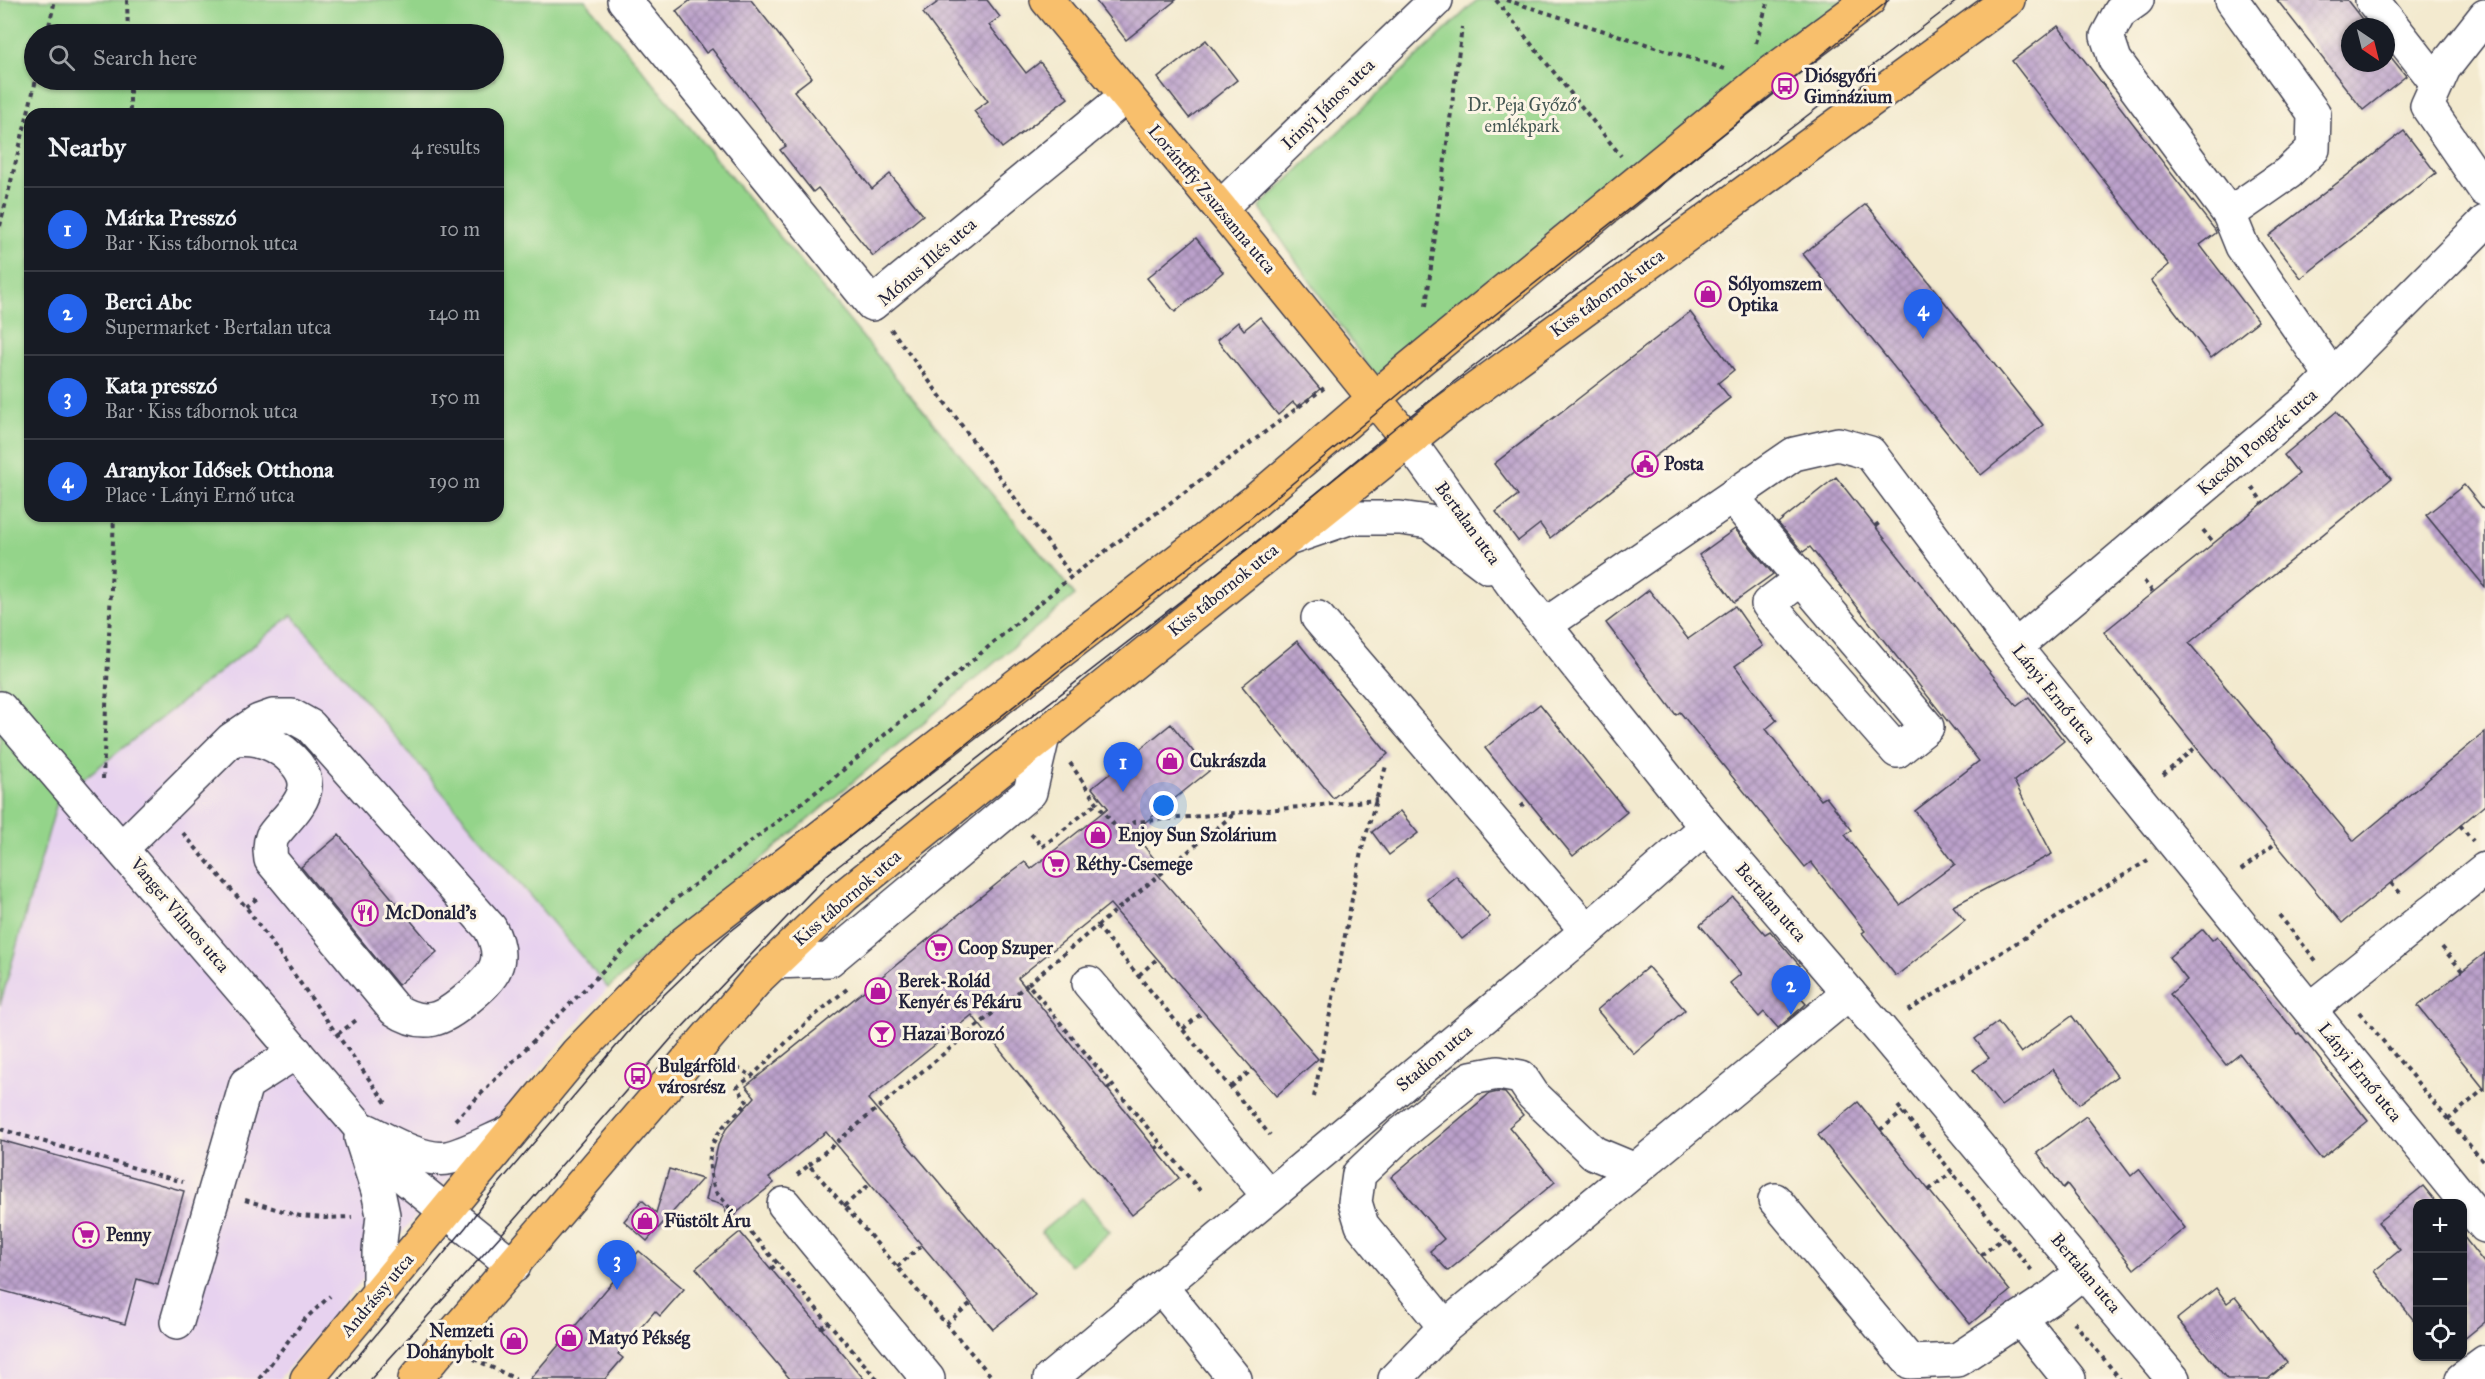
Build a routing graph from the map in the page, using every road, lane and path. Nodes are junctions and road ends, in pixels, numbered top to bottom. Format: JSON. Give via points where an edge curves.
{"nodes":[{"id":1,"x":55,"y":0,"type":"edge"},
{"id":2,"x":127,"y":0,"type":"edge"},
{"id":3,"x":624,"y":0,"type":"edge"},
{"id":4,"x":1047,"y":0,"type":"edge"},
{"id":5,"x":1436,"y":0,"type":"edge"},
{"id":6,"x":1496,"y":0,"type":"edge"},
{"id":7,"x":1506,"y":0,"type":"edge"},
{"id":8,"x":1768,"y":0,"type":"edge"},
{"id":9,"x":1869,"y":0,"type":"edge"},
{"id":10,"x":2008,"y":0,"type":"edge"},
{"id":11,"x":2137,"y":0,"type":"edge"},
{"id":12,"x":2232,"y":0,"type":"edge"},
{"id":13,"x":2372,"y":0,"type":"edge"},
{"id":14,"x":2485,"y":16,"type":"edge"},
{"id":15,"x":49,"y":24,"type":"edge"},
{"id":16,"x":128,"y":24,"type":"edge"},
{"id":17,"x":1462,"y":27,"type":"dead end"},
{"id":18,"x":1755,"y":44,"type":"dead end"},
{"id":19,"x":1726,"y":69,"type":"dead end"},
{"id":20,"x":2437,"y":83,"type":"junction"},
{"id":21,"x":34,"y":90,"type":"edge"},
{"id":22,"x":130,"y":90,"type":"edge"},
{"id":23,"x":1126,"y":96,"type":"junction"},
{"id":24,"x":29,"y":108,"type":"edge"},
{"id":25,"x":130,"y":108,"type":"edge"},
{"id":26,"x":24,"y":129,"type":"edge"},
{"id":27,"x":1640,"y":180,"type":"junction"},
{"id":28,"x":2485,"y":190,"type":"edge"},
{"id":29,"x":1220,"y":208,"type":"junction"},
{"id":30,"x":2229,"y":214,"type":"junction"},
{"id":31,"x":2485,"y":222,"type":"edge"},
{"id":32,"x":0,"y":226,"type":"edge"},
{"id":33,"x":872,"y":304,"type":"junction"},
{"id":34,"x":1426,"y":306,"type":"dead end"},
{"id":35,"x":1351,"y":368,"type":"junction"},
{"id":36,"x":2331,"y":376,"type":"junction"},
{"id":37,"x":1376,"y":399,"type":"junction"},
{"id":38,"x":1408,"y":440,"type":"junction"},
{"id":39,"x":1731,"y":497,"type":"junction"},
{"id":40,"x":114,"y":522,"type":"edge"},
{"id":41,"x":1286,"y":539,"type":"junction"},
{"id":42,"x":1801,"y":579,"type":"junction"},
{"id":43,"x":1515,"y":588,"type":"junction"},
{"id":44,"x":1318,"y":618,"type":"dead end"},
{"id":45,"x":1545,"y":625,"type":"junction"},
{"id":46,"x":2015,"y":647,"type":"junction"},
{"id":47,"x":0,"y":708,"type":"edge"},
{"id":48,"x":231,"y":740,"type":"junction"},
{"id":49,"x":2196,"y":747,"type":"dead end"},
{"id":50,"x":1070,"y":763,"type":"dead end"},
{"id":51,"x":1386,"y":766,"type":"dead end"},
{"id":52,"x":2155,"y":766,"type":"dead end"},
{"id":53,"x":2163,"y":775,"type":"junction"},
{"id":54,"x":2170,"y":784,"type":"dead end"},
{"id":55,"x":1377,"y":800,"type":"junction"},
{"id":56,"x":1097,"y":803,"type":"junction"},
{"id":57,"x":163,"y":809,"type":"junction"},
{"id":58,"x":1235,"y":813,"type":"junction"},
{"id":59,"x":1706,"y":827,"type":"junction"},
{"id":60,"x":112,"y":837,"type":"junction"},
{"id":61,"x":1024,"y":843,"type":"dead end"},
{"id":62,"x":2276,"y":843,"type":"dead end"},
{"id":63,"x":2155,"y":856,"type":"dead end"},
{"id":64,"x":2234,"y":862,"type":"dead end"},
{"id":65,"x":2485,"y":869,"type":"edge"},
{"id":66,"x":2241,"y":870,"type":"junction"},
{"id":67,"x":2248,"y":879,"type":"dead end"},
{"id":68,"x":2278,"y":914,"type":"dead end"},
{"id":69,"x":1098,"y":926,"type":"junction"},
{"id":70,"x":1587,"y":931,"type":"junction"},
{"id":71,"x":2442,"y":947,"type":"dead end"},
{"id":72,"x":1157,"y":958,"type":"dead end"},
{"id":73,"x":2462,"y":971,"type":"dead end"},
{"id":74,"x":1139,"y":975,"type":"junction"},
{"id":75,"x":1089,"y":983,"type":"dead end"},
{"id":76,"x":853,"y":984,"type":"dead end"},
{"id":77,"x":1028,"y":984,"type":"junction"},
{"id":78,"x":2338,"y":987,"type":"junction"},
{"id":79,"x":1849,"y":993,"type":"junction"},
{"id":80,"x":2310,"y":1009,"type":"junction"},
{"id":81,"x":1203,"y":1012,"type":"dead end"},
{"id":82,"x":1183,"y":1029,"type":"junction"},
{"id":83,"x":1880,"y":1029,"type":"junction"},
{"id":84,"x":296,"y":1052,"type":"junction"},
{"id":85,"x":725,"y":1061,"type":"dead end"},
{"id":86,"x":1253,"y":1069,"type":"dead end"},
{"id":87,"x":752,"y":1076,"type":"junction"},
{"id":88,"x":1113,"y":1085,"type":"junction"},
{"id":89,"x":1231,"y":1087,"type":"junction"},
{"id":90,"x":1107,"y":1089,"type":"dead end"},
{"id":91,"x":2484,"y":1089,"type":"edge"},
{"id":92,"x":1314,"y":1097,"type":"dead end"},
{"id":93,"x":1896,"y":1103,"type":"dead end"},
{"id":94,"x":387,"y":1104,"type":"dead end"},
{"id":95,"x":1903,"y":1112,"type":"junction"},
{"id":96,"x":454,"y":1120,"type":"dead end"},
{"id":97,"x":2448,"y":1120,"type":"junction"},
{"id":98,"x":356,"y":1125,"type":"junction"},
{"id":99,"x":446,"y":1126,"type":"dead end"},
{"id":100,"x":1880,"y":1130,"type":"dead end"},
{"id":101,"x":509,"y":1133,"type":"junction"},
{"id":102,"x":1270,"y":1135,"type":"dead end"},
{"id":103,"x":1161,"y":1144,"type":"junction"},
{"id":104,"x":1155,"y":1149,"type":"dead end"},
{"id":105,"x":2485,"y":1164,"type":"edge"},
{"id":106,"x":809,"y":1165,"type":"junction"},
{"id":107,"x":1635,"y":1170,"type":"junction"},
{"id":108,"x":1952,"y":1172,"type":"junction"},
{"id":109,"x":870,"y":1184,"type":"dead end"},
{"id":110,"x":1929,"y":1190,"type":"dead end"},
{"id":111,"x":788,"y":1191,"type":"joint"},
{"id":112,"x":1202,"y":1193,"type":"dead end"},
{"id":113,"x":1269,"y":1196,"type":"junction"},
{"id":114,"x":1775,"y":1200,"type":"dead end"},
{"id":115,"x":844,"y":1206,"type":"junction"},
{"id":116,"x":446,"y":1211,"type":"junction"},
{"id":117,"x":2485,"y":1226,"type":"edge"},
{"id":118,"x":2005,"y":1238,"type":"junction"},
{"id":119,"x":922,"y":1245,"type":"dead end"},
{"id":120,"x":1981,"y":1255,"type":"dead end"},
{"id":121,"x":779,"y":1262,"type":"junction"},
{"id":122,"x":514,"y":1266,"type":"junction"},
{"id":123,"x":897,"y":1267,"type":"junction"},
{"id":124,"x":771,"y":1269,"type":"dead end"},
{"id":125,"x":2084,"y":1271,"type":"junction"},
{"id":126,"x":1161,"y":1287,"type":"junction"},
{"id":127,"x":379,"y":1293,"type":"junction"},
{"id":128,"x":2053,"y":1296,"type":"junction"},
{"id":129,"x":971,"y":1303,"type":"dead end"},
{"id":130,"x":2020,"y":1318,"type":"junction"},
{"id":131,"x":177,"y":1322,"type":"dead end"},
{"id":132,"x":829,"y":1322,"type":"junction"},
{"id":133,"x":946,"y":1324,"type":"junction"},
{"id":134,"x":1445,"y":1327,"type":"junction"},
{"id":135,"x":822,"y":1328,"type":"dead end"},
{"id":136,"x":474,"y":1359,"type":"dead end"},
{"id":137,"x":2485,"y":1362,"type":"edge"},
{"id":138,"x":992,"y":1377,"type":"dead end"},
{"id":139,"x":307,"y":1379,"type":"edge"},
{"id":140,"x":416,"y":1379,"type":"edge"},
{"id":141,"x":516,"y":1379,"type":"edge"},
{"id":142,"x":877,"y":1379,"type":"edge"},
{"id":143,"x":928,"y":1379,"type":"edge"},
{"id":144,"x":1050,"y":1379,"type":"edge"},
{"id":145,"x":1235,"y":1379,"type":"edge"},
{"id":146,"x":1395,"y":1379,"type":"edge"},
{"id":147,"x":2069,"y":1379,"type":"edge"},
{"id":148,"x":2120,"y":1379,"type":"edge"},
{"id":149,"x":2173,"y":1379,"type":"edge"},
{"id":150,"x":2462,"y":1379,"type":"edge"}],
"edges":[{"from":1,"to":15,"type":"path"},
{"from":2,"to":16,"type":"path"},
{"from":3,"to":33,"type":"street"},
{"from":4,"to":23,"type":"main road","name":"Lorántffy Zsuzsanna utca"},
{"from":5,"to":29,"type":"street","name":"Irinyi János utca"},
{"from":6,"to":27,"type":"path"},
{"from":7,"to":19,"type":"path"},
{"from":8,"to":18,"type":"path"},
{"from":9,"to":27,"type":"main road","via":[[1767,76]]},
{"from":10,"to":38,"type":"main road","name":"Kiss tábornok utca"},
{"from":11,"to":30,"type":"street","via":[[2121,12],[2107,36],[2115,60]]},
{"from":12,"to":30,"type":"street","via":[[2314,114],[2313,149],[2288,173]]},
{"from":13,"to":20,"type":"street"},
{"from":14,"to":20,"type":"street","via":[[2444,68]]},
{"from":17,"to":34,"type":"path"},
{"from":20,"to":28,"type":"street","via":[[2427,106]]},
{"from":21,"to":24,"type":"path"},
{"from":22,"to":25,"type":"path"},
{"from":23,"to":29,"type":"main road","name":"Lorántffy Zsuzsanna utca"},
{"from":23,"to":33,"type":"street","name":"Mónus Illés utca"},
{"from":26,"to":32,"type":"path"},
{"from":27,"to":37,"type":"main road"},
{"from":29,"to":35,"type":"main road","name":"Lorántffy Zsuzsanna utca"},
{"from":30,"to":36,"type":"street","via":[[2242,246]]},
{"from":31,"to":36,"type":"street","name":"Kacsóh Pongrác utca"},
{"from":33,"to":35,"type":"path","name":"Mónus Illés utca","via":[[1072,576]]},
{"from":35,"to":37,"type":"main road","name":"Lorántffy Zsuzsanna utca"},
{"from":36,"to":46,"type":"street","name":"Kacsóh Pongrác utca","via":[[2302,405]]},
{"from":37,"to":38,"type":"main road","name":"Lorántffy Zsuzsanna utca"},
{"from":37,"to":101,"type":"main road","via":[[1255,501],[685,942],[577,1053]]},
{"from":38,"to":41,"type":"main road","name":"Kiss tábornok utca"},
{"from":38,"to":43,"type":"street","name":"Bertalan utca"},
{"from":39,"to":42,"type":"street"},
{"from":39,"to":45,"type":"street","name":"Lányi Ernő utca"},
{"from":39,"to":46,"type":"street","name":"Lányi Ernő utca","via":[[1794,454],[1838,444],[1870,453]]},
{"from":40,"to":60,"type":"path"},
{"from":41,"to":43,"type":"street","via":[[1349,518],[1429,522]]},
{"from":41,"to":122,"type":"main road","name":"Kiss tábornok utca","via":[[844,896],[736,1003]]},
{"from":42,"to":42,"type":"street","via":[[1927,728],[1897,751],[1768,604]]},
{"from":43,"to":45,"type":"street","name":"Bertalan utca"},
{"from":44,"to":70,"type":"street"},
{"from":45,"to":59,"type":"street","name":"Bertalan utca"},
{"from":46,"to":80,"type":"street","name":"Lányi Ernő utca"},
{"from":47,"to":60,"type":"street","name":"Vanger Vilmos utca"},
{"from":48,"to":48,"type":"street","via":[[252,738],[272,743],[303,774],[304,797],[273,836],[271,860],[394,1009],[415,1020],[439,1019],[491,978],[498,953],[490,928],[310,726],[292,717],[273,716]]},
{"from":48,"to":57,"type":"street"},
{"from":49,"to":53,"type":"path"},
{"from":50,"to":56,"type":"path"},
{"from":51,"to":55,"type":"path"},
{"from":52,"to":53,"type":"path"},
{"from":53,"to":54,"type":"path"},
{"from":55,"to":58,"type":"path"},
{"from":55,"to":92,"type":"path","via":[[1361,852]]},
{"from":56,"to":58,"type":"path","via":[[1119,831],[1134,822]]},
{"from":56,"to":61,"type":"path","via":[[1042,847],[1033,835]]},
{"from":57,"to":60,"type":"street"},
{"from":57,"to":94,"type":"path","via":[[246,908]]},
{"from":58,"to":69,"type":"path"},
{"from":59,"to":70,"type":"street","name":"Stadion utca"},
{"from":59,"to":79,"type":"street","name":"Bertalan utca"},
{"from":60,"to":84,"type":"street","name":"Vanger Vilmos utca"},
{"from":62,"to":66,"type":"path"},
{"from":63,"to":83,"type":"path"},
{"from":64,"to":66,"type":"path"},
{"from":65,"to":78,"type":"street"},
{"from":66,"to":67,"type":"path"},
{"from":68,"to":78,"type":"path"},
{"from":69,"to":74,"type":"path"},
{"from":69,"to":77,"type":"path"},
{"from":70,"to":113,"type":"street","name":"Stadion utca"},
{"from":71,"to":73,"type":"path"},
{"from":72,"to":74,"type":"path"},
{"from":74,"to":82,"type":"path"},
{"from":75,"to":113,"type":"street"},
{"from":76,"to":87,"type":"path"},
{"from":77,"to":88,"type":"path"},
{"from":77,"to":106,"type":"path"},
{"from":78,"to":80,"type":"street"},
{"from":78,"to":97,"type":"path"},
{"from":79,"to":83,"type":"street","name":"Bertalan utca"},
{"from":79,"to":107,"type":"street"},
{"from":80,"to":117,"type":"street","name":"Lányi Ernő utca"},
{"from":81,"to":82,"type":"path"},
{"from":82,"to":89,"type":"path"},
{"from":83,"to":125,"type":"street","name":"Bertalan utca"},
{"from":84,"to":98,"type":"street","name":"Vanger Vilmos utca"},
{"from":84,"to":131,"type":"street","via":[[246,1084]]},
{"from":85,"to":87,"type":"path"},
{"from":86,"to":89,"type":"path"},
{"from":87,"to":121,"type":"path","via":[[737,1087],[748,1103],[725,1122],[711,1147],[709,1171],[716,1192]]},
{"from":88,"to":90,"type":"path"},
{"from":88,"to":103,"type":"path"},
{"from":89,"to":102,"type":"path"},
{"from":91,"to":97,"type":"path"},
{"from":93,"to":95,"type":"path"},
{"from":95,"to":100,"type":"path"},
{"from":95,"to":108,"type":"path"},
{"from":96,"to":99,"type":"path"},
{"from":97,"to":105,"type":"path"},
{"from":98,"to":101,"type":"street","via":[[391,1143],[427,1156],[447,1158]]},
{"from":98,"to":116,"type":"street","name":"Vanger Vilmos utca","via":[[400,1174]]},
{"from":98,"to":127,"type":"street","via":[[383,1215]]},
{"from":101,"to":116,"type":"main road"},
{"from":103,"to":104,"type":"path"},
{"from":103,"to":112,"type":"path"},
{"from":106,"to":111,"type":"path"},
{"from":106,"to":115,"type":"path"},
{"from":107,"to":134,"type":"street"},
{"from":107,"to":134,"type":"street","via":[[1594,1153],[1533,1095],[1521,1077],[1498,1072],[1471,1078],[1401,1134],[1359,1174],[1355,1202],[1362,1224]]},
{"from":108,"to":110,"type":"path"},
{"from":108,"to":118,"type":"path"},
{"from":109,"to":115,"type":"path"},
{"from":111,"to":143,"type":"street"},
{"from":113,"to":126,"type":"street","name":"Stadion utca"},
{"from":114,"to":130,"type":"street","via":[[1910,1362],[1957,1360]]},
{"from":115,"to":123,"type":"path"},
{"from":116,"to":122,"type":"street","name":"Vanger Vilmos utca"},
{"from":116,"to":127,"type":"main road","name":"Andrássy utca"},
{"from":118,"to":120,"type":"path"},
{"from":118,"to":128,"type":"path"},
{"from":119,"to":123,"type":"path"},
{"from":121,"to":124,"type":"path"},
{"from":121,"to":132,"type":"path"},
{"from":122,"to":140,"type":"main road"},
{"from":123,"to":133,"type":"path"},
{"from":125,"to":128,"type":"street"},
{"from":125,"to":149,"type":"street","name":"Bertalan utca"},
{"from":126,"to":144,"type":"street","name":"Stadion utca"},
{"from":126,"to":145,"type":"street"},
{"from":127,"to":139,"type":"main road","name":"Andrássy utca"},
{"from":128,"to":130,"type":"street"},
{"from":128,"to":148,"type":"path"},
{"from":129,"to":133,"type":"path"},
{"from":130,"to":147,"type":"street"},
{"from":132,"to":135,"type":"path"},
{"from":132,"to":142,"type":"path"},
{"from":133,"to":138,"type":"path"},
{"from":134,"to":146,"type":"street"},
{"from":136,"to":141,"type":"path"},
{"from":137,"to":150,"type":"street"}]}
